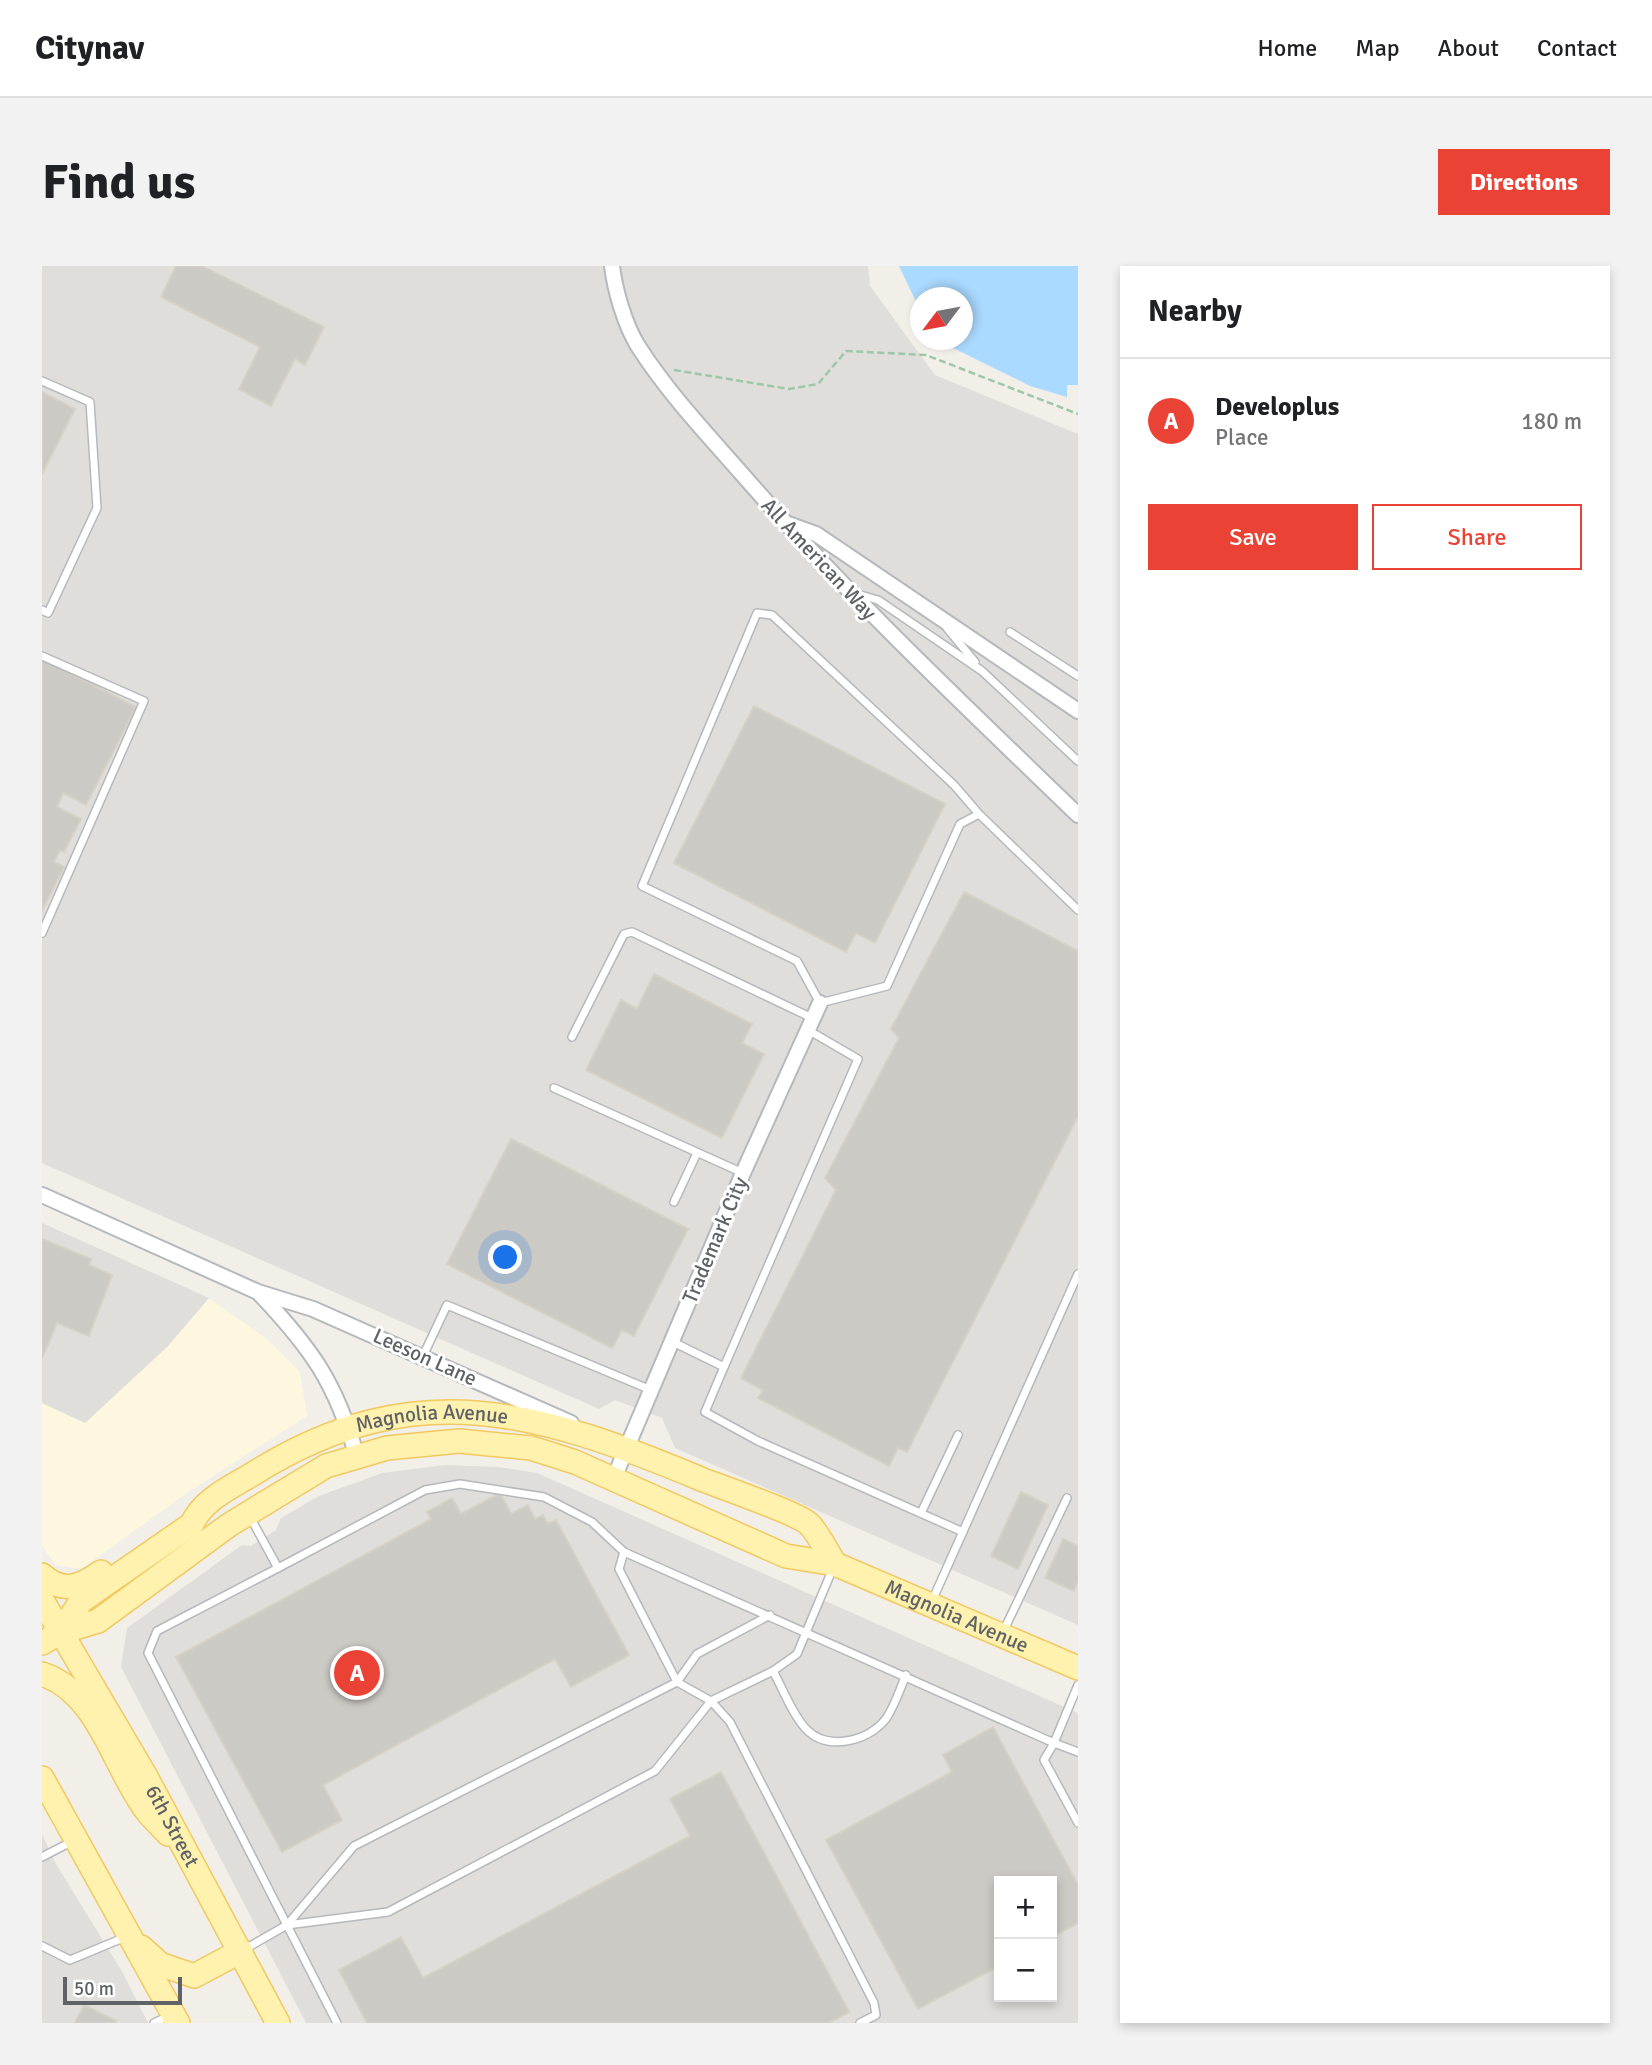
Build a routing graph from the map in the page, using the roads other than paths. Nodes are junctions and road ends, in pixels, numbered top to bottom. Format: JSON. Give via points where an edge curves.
{"nodes":[{"id":1,"x":612,"y":266,"type":"edge"},
{"id":2,"x":42,"y":381,"type":"edge"},
{"id":3,"x":784,"y":523,"type":"junction"},
{"id":4,"x":848,"y":591,"type":"junction"},
{"id":5,"x":42,"y":610,"type":"edge"},
{"id":6,"x":940,"y":619,"type":"junction"},
{"id":7,"x":1010,"y":632,"type":"dead end"},
{"id":8,"x":42,"y":656,"type":"edge"},
{"id":9,"x":982,"y":671,"type":"junction"},
{"id":10,"x":1078,"y":676,"type":"edge"},
{"id":11,"x":1078,"y":711,"type":"edge"},
{"id":12,"x":1078,"y":761,"type":"edge"},
{"id":13,"x":979,"y":814,"type":"junction"},
{"id":14,"x":1078,"y":815,"type":"edge"},
{"id":15,"x":1078,"y":910,"type":"edge"},
{"id":16,"x":42,"y":933,"type":"edge"},
{"id":17,"x":820,"y":1003,"type":"junction"},
{"id":18,"x":811,"y":1024,"type":"junction"},
{"id":19,"x":572,"y":1037,"type":"dead end"},
{"id":20,"x":554,"y":1088,"type":"dead end"},
{"id":21,"x":697,"y":1153,"type":"junction"},
{"id":22,"x":743,"y":1174,"type":"junction"},
{"id":23,"x":42,"y":1195,"type":"edge"},
{"id":24,"x":674,"y":1202,"type":"dead end"},
{"id":25,"x":1078,"y":1274,"type":"edge"},
{"id":26,"x":258,"y":1292,"type":"junction"},
{"id":27,"x":673,"y":1342,"type":"junction"},
{"id":28,"x":423,"y":1356,"type":"junction"},
{"id":29,"x":724,"y":1367,"type":"junction"},
{"id":30,"x":651,"y":1390,"type":"junction"},
{"id":31,"x":349,"y":1428,"type":"junction"},
{"id":32,"x":958,"y":1435,"type":"dead end"},
{"id":33,"x":626,"y":1448,"type":"junction"},
{"id":34,"x":357,"y":1457,"type":"junction"},
{"id":35,"x":614,"y":1478,"type":"junction"},
{"id":36,"x":1067,"y":1498,"type":"dead end"},
{"id":37,"x":199,"y":1508,"type":"junction"},
{"id":38,"x":248,"y":1513,"type":"junction"},
{"id":39,"x":920,"y":1513,"type":"junction"},
{"id":40,"x":963,"y":1532,"type":"junction"},
{"id":41,"x":624,"y":1552,"type":"junction"},
{"id":42,"x":835,"y":1564,"type":"junction"},
{"id":43,"x":278,"y":1568,"type":"junction"},
{"id":44,"x":42,"y":1574,"type":"edge"},
{"id":45,"x":42,"y":1600,"type":"edge"},
{"id":46,"x":930,"y":1605,"type":"junction"},
{"id":47,"x":770,"y":1615,"type":"junction"},
{"id":48,"x":807,"y":1630,"type":"junction"},
{"id":49,"x":48,"y":1635,"type":"edge"},
{"id":50,"x":1001,"y":1635,"type":"junction"},
{"id":51,"x":1078,"y":1668,"type":"edge"},
{"id":52,"x":773,"y":1671,"type":"junction"},
{"id":53,"x":42,"y":1674,"type":"edge"},
{"id":54,"x":906,"y":1675,"type":"junction"},
{"id":55,"x":677,"y":1682,"type":"junction"},
{"id":56,"x":1078,"y":1685,"type":"edge"},
{"id":57,"x":711,"y":1701,"type":"junction"},
{"id":58,"x":1054,"y":1743,"type":"junction"},
{"id":59,"x":1078,"y":1752,"type":"edge"},
{"id":60,"x":42,"y":1778,"type":"edge"},
{"id":61,"x":1078,"y":1824,"type":"edge"},
{"id":62,"x":75,"y":1840,"type":"junction"},
{"id":63,"x":42,"y":1857,"type":"edge"},
{"id":64,"x":192,"y":1859,"type":"junction"},
{"id":65,"x":287,"y":1925,"type":"junction"},
{"id":66,"x":128,"y":1936,"type":"junction"},
{"id":67,"x":42,"y":1946,"type":"edge"},
{"id":68,"x":241,"y":1951,"type":"junction"},
{"id":69,"x":168,"y":2020,"type":"edge"},
{"id":70,"x":278,"y":2023,"type":"edge"},
{"id":71,"x":337,"y":2023,"type":"edge"},
{"id":72,"x":860,"y":2023,"type":"edge"}],
"edges":[{"from":1,"to":3,"type":"street","name":"All American Way","via":[[637,344],[676,398]]},
{"from":2,"to":5,"type":"lane","via":[[90,402],[97,508],[48,613]]},
{"from":3,"to":4,"type":"street","name":"All American Way"},
{"from":3,"to":6,"type":"street","via":[[816,534]]},
{"from":4,"to":9,"type":"lane","via":[[878,600]]},
{"from":4,"to":14,"type":"street","name":"All American Way"},
{"from":6,"to":9,"type":"lane"},
{"from":6,"to":11,"type":"street"},
{"from":7,"to":10,"type":"lane"},
{"from":8,"to":16,"type":"lane","via":[[144,701]]},
{"from":9,"to":12,"type":"lane"},
{"from":13,"to":15,"type":"lane"},
{"from":13,"to":17,"type":"lane","via":[[960,824],[887,986]]},
{"from":13,"to":17,"type":"lane","via":[[954,785],[772,615],[757,614],[642,886],[797,961]]},
{"from":17,"to":18,"type":"street","name":"Trademark City"},
{"from":18,"to":19,"type":"lane","via":[[632,932],[624,934]]},
{"from":18,"to":22,"type":"street","name":"Trademark City"},
{"from":18,"to":29,"type":"lane","via":[[858,1059]]},
{"from":20,"to":21,"type":"lane"},
{"from":21,"to":22,"type":"lane"},
{"from":21,"to":24,"type":"lane"},
{"from":22,"to":27,"type":"street","name":"Trademark City"},
{"from":23,"to":26,"type":"street","name":"Leeson Lane"},
{"from":25,"to":40,"type":"lane"},
{"from":26,"to":28,"type":"street","name":"Leeson Lane","via":[[313,1308]]},
{"from":26,"to":31,"type":"street","name":"Leeson Lane","via":[[311,1351],[329,1379]]},
{"from":27,"to":29,"type":"lane"},
{"from":27,"to":30,"type":"street","name":"Trademark City"},
{"from":28,"to":30,"type":"lane","via":[[447,1305]]},
{"from":28,"to":33,"type":"street","name":"Leeson Lane"},
{"from":29,"to":39,"type":"lane","via":[[705,1412],[758,1441]]},
{"from":30,"to":33,"type":"street","name":"Trademark City"},
{"from":31,"to":33,"type":"main road","name":"Magnolia Avenue","via":[[381,1419],[460,1411],[542,1421]]},
{"from":31,"to":34,"type":"street","name":"Leeson Lane"},
{"from":31,"to":37,"type":"main road","name":"Magnolia Avenue","via":[[315,1438]]},
{"from":32,"to":39,"type":"lane"},
{"from":33,"to":35,"type":"street","name":"Trademark City"},
{"from":33,"to":42,"type":"main road","name":"Magnolia Avenue","via":[[808,1524]]},
{"from":34,"to":35,"type":"main road","name":"Magnolia Avenue","via":[[421,1444],[471,1442],[531,1448]]},
{"from":34,"to":38,"type":"main road","name":"Magnolia Avenue","via":[[326,1466]]},
{"from":35,"to":42,"type":"main road","name":"Magnolia Avenue","via":[[786,1556]]},
{"from":36,"to":50,"type":"lane"},
{"from":37,"to":44,"type":"main road","via":[[181,1514],[77,1586],[65,1588]]},
{"from":37,"to":49,"type":"main road","name":"Magnolia Avenue","via":[[192,1524],[81,1601]]},
{"from":38,"to":43,"type":"lane"},
{"from":38,"to":49,"type":"main road","name":"Magnolia Avenue","via":[[98,1622]]},
{"from":39,"to":40,"type":"lane"},
{"from":40,"to":46,"type":"lane"},
{"from":41,"to":43,"type":"lane","via":[[592,1522],[544,1497],[460,1483],[425,1490]]},
{"from":41,"to":47,"type":"lane"},
{"from":41,"to":55,"type":"lane","via":[[619,1569]]},
{"from":42,"to":46,"type":"main road","name":"Magnolia Avenue"},
{"from":42,"to":48,"type":"lane"},
{"from":43,"to":65,"type":"lane","via":[[157,1631],[148,1653]]},
{"from":45,"to":49,"type":"main road"},
{"from":46,"to":50,"type":"main road","name":"Magnolia Avenue"},
{"from":47,"to":48,"type":"lane"},
{"from":47,"to":55,"type":"lane","via":[[697,1654]]},
{"from":48,"to":52,"type":"lane","via":[[797,1654]]},
{"from":48,"to":54,"type":"lane"},
{"from":49,"to":64,"type":"main road","name":"6th Street"},
{"from":50,"to":51,"type":"main road","name":"Magnolia Avenue"},
{"from":52,"to":54,"type":"lane","via":[[807,1731],[827,1742],[843,1742],[884,1721]]},
{"from":52,"to":57,"type":"lane"},
{"from":53,"to":64,"type":"main road","via":[[60,1679],[89,1710],[145,1810]]},
{"from":54,"to":58,"type":"lane"},
{"from":55,"to":57,"type":"lane"},
{"from":55,"to":65,"type":"lane","via":[[354,1846]]},
{"from":56,"to":58,"type":"lane"},
{"from":57,"to":65,"type":"lane","via":[[655,1771],[631,1784],[388,1912]]},
{"from":57,"to":72,"type":"lane","via":[[730,1722],[874,2003],[876,2015]]},
{"from":58,"to":59,"type":"lane"},
{"from":58,"to":61,"type":"lane","via":[[1044,1760]]},
{"from":60,"to":62,"type":"main road"},
{"from":62,"to":63,"type":"lane"},
{"from":62,"to":66,"type":"main road"},
{"from":64,"to":68,"type":"main road","name":"6th Street"},
{"from":65,"to":68,"type":"lane"},
{"from":65,"to":71,"type":"lane"},
{"from":66,"to":67,"type":"lane","via":[[70,1961]]},
{"from":66,"to":68,"type":"main road","via":[[160,1964],[194,1976]]},
{"from":66,"to":69,"type":"main road"},
{"from":68,"to":70,"type":"main road","name":"6th Street"}]}
